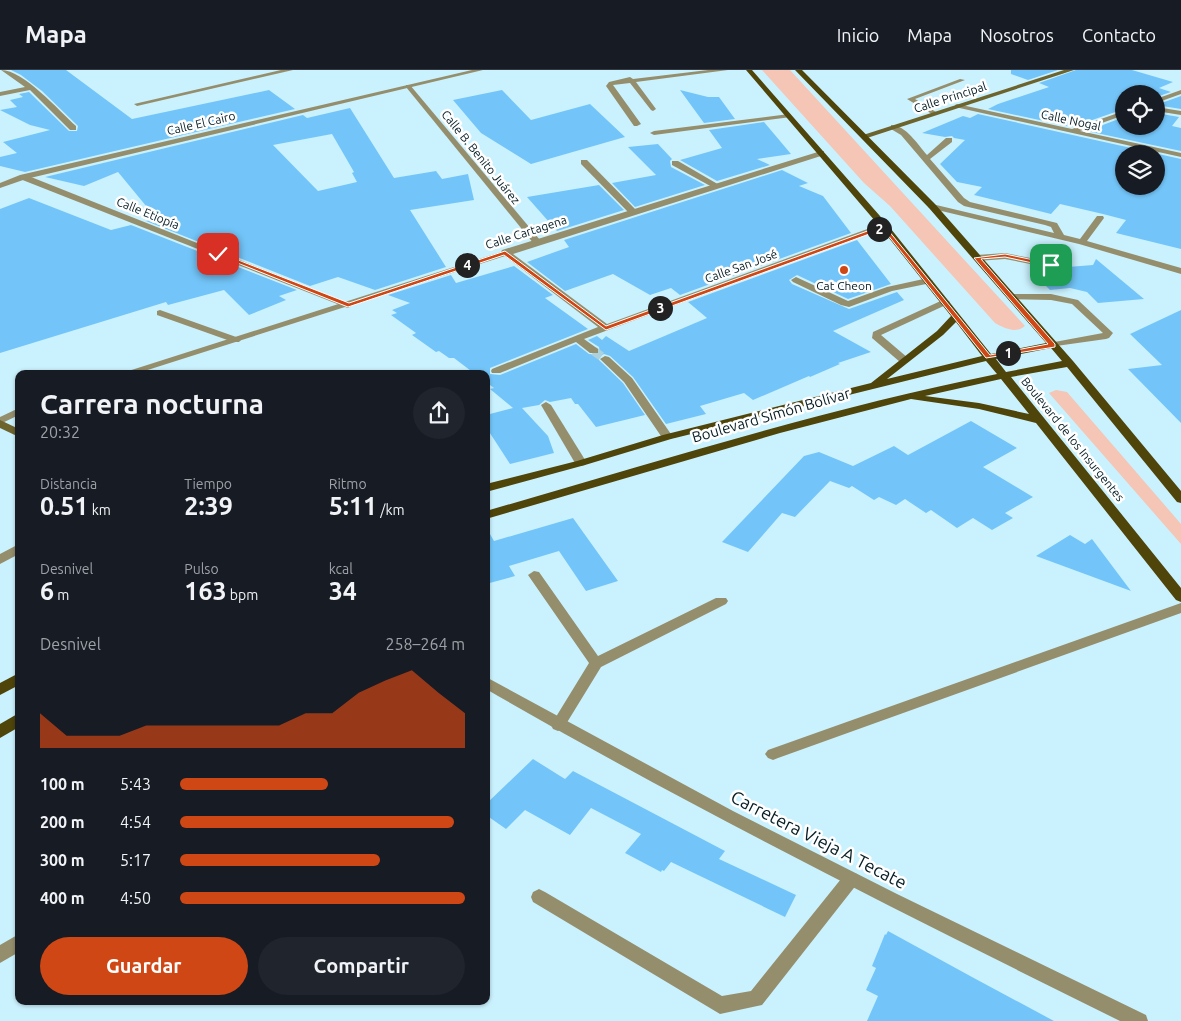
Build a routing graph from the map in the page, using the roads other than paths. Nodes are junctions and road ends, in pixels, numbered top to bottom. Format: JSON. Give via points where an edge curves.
{"nodes":[{"id":1,"x":4,"y":70,"type":"edge"},
{"id":2,"x":290,"y":70,"type":"edge"},
{"id":3,"x":480,"y":70,"type":"edge"},
{"id":4,"x":725,"y":70,"type":"edge"},
{"id":5,"x":749,"y":70,"type":"edge"},
{"id":6,"x":798,"y":70,"type":"edge"},
{"id":7,"x":1071,"y":70,"type":"edge"},
{"id":8,"x":630,"y":79,"type":"junction"},
{"id":9,"x":962,"y":80,"type":"dead end"},
{"id":10,"x":408,"y":86,"type":"junction"},
{"id":11,"x":31,"y":88,"type":"junction"},
{"id":12,"x":1181,"y":92,"type":"edge"},
{"id":13,"x":0,"y":94,"type":"edge"},
{"id":14,"x":1165,"y":98,"type":"edge"},
{"id":15,"x":137,"y":104,"type":"dead end"},
{"id":16,"x":957,"y":106,"type":"junction"},
{"id":17,"x":653,"y":109,"type":"dead end"},
{"id":18,"x":1165,"y":111,"type":"edge"},
{"id":19,"x":934,"y":113,"type":"junction"},
{"id":20,"x":1181,"y":114,"type":"edge"},
{"id":21,"x":1115,"y":115,"type":"edge"},
{"id":22,"x":789,"y":116,"type":"junction"},
{"id":23,"x":637,"y":124,"type":"dead end"},
{"id":24,"x":894,"y":127,"type":"junction"},
{"id":25,"x":73,"y":128,"type":"dead end"},
{"id":26,"x":1070,"y":132,"type":"junction"},
{"id":27,"x":654,"y":133,"type":"dead end"},
{"id":28,"x":864,"y":136,"type":"junction"},
{"id":29,"x":949,"y":140,"type":"dead end"},
{"id":30,"x":821,"y":153,"type":"junction"},
{"id":31,"x":1181,"y":155,"type":"edge"},
{"id":32,"x":926,"y":159,"type":"junction"},
{"id":33,"x":584,"y":162,"type":"dead end"},
{"id":34,"x":675,"y":163,"type":"dead end"},
{"id":35,"x":23,"y":177,"type":"junction"},
{"id":36,"x":0,"y":186,"type":"edge"},
{"id":37,"x":717,"y":186,"type":"junction"},
{"id":38,"x":932,"y":206,"type":"junction"},
{"id":39,"x":634,"y":212,"type":"junction"},
{"id":40,"x":1100,"y":218,"type":"dead end"},
{"id":41,"x":884,"y":226,"type":"junction"},
{"id":42,"x":1061,"y":237,"type":"junction"},
{"id":43,"x":537,"y":242,"type":"junction"},
{"id":44,"x":1082,"y":242,"type":"junction"},
{"id":45,"x":505,"y":252,"type":"junction"},
{"id":46,"x":977,"y":258,"type":"junction"},
{"id":47,"x":1051,"y":265,"type":"dead end"},
{"id":48,"x":1181,"y":271,"type":"edge"},
{"id":49,"x":796,"y":280,"type":"dead end"},
{"id":50,"x":928,"y":281,"type":"junction"},
{"id":51,"x":1011,"y":297,"type":"junction"},
{"id":52,"x":945,"y":302,"type":"junction"},
{"id":53,"x":348,"y":305,"type":"junction"},
{"id":54,"x":160,"y":313,"type":"dead end"},
{"id":55,"x":956,"y":316,"type":"junction"},
{"id":56,"x":606,"y":328,"type":"junction"},
{"id":57,"x":577,"y":338,"type":"junction"},
{"id":58,"x":236,"y":340,"type":"junction"},
{"id":59,"x":1053,"y":345,"type":"junction"},
{"id":60,"x":594,"y":351,"type":"tunnel mouth"},
{"id":61,"x":989,"y":357,"type":"junction"},
{"id":62,"x":605,"y":359,"type":"tunnel mouth"},
{"id":63,"x":904,"y":360,"type":"junction"},
{"id":64,"x":1069,"y":363,"type":"junction"},
{"id":65,"x":137,"y":370,"type":"edge"},
{"id":66,"x":496,"y":371,"type":"dead end"},
{"id":67,"x":1003,"y":374,"type":"junction"},
{"id":68,"x":874,"y":386,"type":"junction"},
{"id":69,"x":900,"y":397,"type":"junction"},
{"id":70,"x":546,"y":405,"type":"dead end"},
{"id":71,"x":15,"y":413,"type":"edge"},
{"id":72,"x":1041,"y":421,"type":"junction"},
{"id":73,"x":0,"y":422,"type":"edge"},
{"id":74,"x":15,"y":431,"type":"edge"},
{"id":75,"x":667,"y":437,"type":"junction"},
{"id":76,"x":582,"y":463,"type":"junction"},
{"id":77,"x":490,"y":487,"type":"edge"},
{"id":78,"x":1181,"y":499,"type":"edge"},
{"id":79,"x":490,"y":514,"type":"edge"},
{"id":80,"x":15,"y":551,"type":"edge"},
{"id":81,"x":0,"y":560,"type":"edge"},
{"id":82,"x":534,"y":575,"type":"dead end"},
{"id":83,"x":1181,"y":597,"type":"edge"},
{"id":84,"x":721,"y":601,"type":"dead end"},
{"id":85,"x":1181,"y":608,"type":"edge"},
{"id":86,"x":596,"y":663,"type":"junction"},
{"id":87,"x":15,"y":681,"type":"edge"},
{"id":88,"x":490,"y":684,"type":"edge"},
{"id":89,"x":0,"y":690,"type":"edge"},
{"id":90,"x":15,"y":722,"type":"edge"},
{"id":91,"x":558,"y":724,"type":"junction"},
{"id":92,"x":0,"y":732,"type":"edge"},
{"id":93,"x":773,"y":754,"type":"dead end"},
{"id":94,"x":851,"y":879,"type":"junction"},
{"id":95,"x":538,"y":897,"type":"dead end"},
{"id":96,"x":15,"y":945,"type":"edge"},
{"id":97,"x":0,"y":956,"type":"edge"},
{"id":98,"x":1139,"y":1021,"type":"edge"}],
"edges":[{"from":1,"to":11,"type":"street"},
{"from":2,"to":15,"type":"street"},
{"from":3,"to":10,"type":"street","name":"Calle El Cairo"},
{"from":4,"to":8,"type":"street"},
{"from":5,"to":22,"type":"main road","name":"Boulevard de los Insurgentes"},
{"from":6,"to":28,"type":"main road"},
{"from":7,"to":16,"type":"street","name":"Calle Principal"},
{"from":8,"to":17,"type":"street"},
{"from":8,"to":23,"type":"street","via":[[611,82],[609,86]]},
{"from":9,"to":19,"type":"street","via":[[910,99]]},
{"from":10,"to":35,"type":"street","name":"Calle El Cairo"},
{"from":10,"to":43,"type":"street","name":"Calle B. Benito Juárez"},
{"from":11,"to":13,"type":"street"},
{"from":11,"to":25,"type":"street"},
{"from":12,"to":14,"type":"street"},
{"from":16,"to":19,"type":"street","name":"Calle Principal"},
{"from":16,"to":26,"type":"street","name":"Calle Nogal"},
{"from":18,"to":20,"type":"street"},
{"from":19,"to":24,"type":"street","name":"Calle Principal"},
{"from":21,"to":26,"type":"street"},
{"from":22,"to":27,"type":"street"},
{"from":22,"to":30,"type":"main road","name":"Boulevard de los Insurgentes"},
{"from":24,"to":28,"type":"street","name":"Calle Principal"},
{"from":24,"to":32,"type":"street","via":[[904,133]]},
{"from":26,"to":31,"type":"street","name":"Calle Nogal"},
{"from":28,"to":38,"type":"main road"},
{"from":29,"to":32,"type":"street"},
{"from":30,"to":37,"type":"street","name":"Calle Cartagena"},
{"from":30,"to":41,"type":"main road","name":"Boulevard de los Insurgentes"},
{"from":32,"to":42,"type":"street","via":[[967,204],[1054,225]]},
{"from":33,"to":39,"type":"street"},
{"from":34,"to":37,"type":"street"},
{"from":35,"to":36,"type":"street","name":"Calle El Cairo"},
{"from":35,"to":53,"type":"street","name":"Calle Etiopía"},
{"from":37,"to":39,"type":"street","name":"Calle Cartagena"},
{"from":38,"to":42,"type":"street"},
{"from":38,"to":46,"type":"main road"},
{"from":39,"to":43,"type":"street","name":"Calle Cartagena"},
{"from":40,"to":44,"type":"street"},
{"from":41,"to":50,"type":"main road","name":"Boulevard de los Insurgentes"},
{"from":41,"to":56,"type":"street","name":"Calle San José"},
{"from":42,"to":44,"type":"street"},
{"from":43,"to":45,"type":"street","name":"Calle Cartagena"},
{"from":44,"to":48,"type":"street"},
{"from":45,"to":53,"type":"street","name":"Calle Cartagena"},
{"from":45,"to":56,"type":"street"},
{"from":46,"to":47,"type":"street","via":[[1005,256]]},
{"from":46,"to":51,"type":"main road"},
{"from":49,"to":50,"type":"street","via":[[844,304]]},
{"from":50,"to":52,"type":"main road","name":"Boulevard de los Insurgentes"},
{"from":51,"to":59,"type":"main road"},
{"from":51,"to":59,"type":"street","via":[[1051,297],[1075,302],[1108,333],[1106,336]]},
{"from":52,"to":55,"type":"main road","name":"Boulevard de los Insurgentes"},
{"from":52,"to":63,"type":"street","via":[[876,334]]},
{"from":53,"to":58,"type":"street","name":"Calle Cartagena"},
{"from":54,"to":58,"type":"street"},
{"from":55,"to":61,"type":"main road","name":"Boulevard de los Insurgentes"},
{"from":55,"to":63,"type":"main road","via":[[940,333]]},
{"from":56,"to":57,"type":"street","name":"Calle San José"},
{"from":57,"to":60,"type":"street"},
{"from":57,"to":66,"type":"street","name":"Calle San José"},
{"from":58,"to":65,"type":"street","name":"Calle Cartagena"},
{"from":59,"to":61,"type":"main road","name":"Boulevard Simón Bolívar"},
{"from":59,"to":64,"type":"main road"},
{"from":61,"to":67,"type":"main road","name":"Boulevard de los Insurgentes"},
{"from":61,"to":68,"type":"main road","name":"Boulevard Simón Bolívar"},
{"from":62,"to":75,"type":"street","via":[[628,380]]},
{"from":63,"to":68,"type":"main road"},
{"from":64,"to":67,"type":"main road","name":"Boulevard Simón Bolívar"},
{"from":64,"to":78,"type":"main road"},
{"from":67,"to":69,"type":"main road","name":"Boulevard Simón Bolívar"},
{"from":67,"to":72,"type":"main road","name":"Boulevard de los Insurgentes"},
{"from":68,"to":75,"type":"main road","name":"Boulevard Simón Bolívar"},
{"from":69,"to":72,"type":"main road","via":[[973,403]]},
{"from":69,"to":79,"type":"main road","name":"Boulevard Simón Bolívar"},
{"from":70,"to":76,"type":"street"},
{"from":71,"to":73,"type":"street"},
{"from":72,"to":83,"type":"main road","name":"Boulevard de los Insurgentes"},
{"from":73,"to":74,"type":"street"},
{"from":75,"to":76,"type":"main road","name":"Boulevard Simón Bolívar"},
{"from":76,"to":77,"type":"main road","name":"Boulevard Simón Bolívar"},
{"from":80,"to":81,"type":"street"},
{"from":82,"to":86,"type":"street"},
{"from":84,"to":86,"type":"street"},
{"from":85,"to":93,"type":"street"},
{"from":86,"to":91,"type":"street"},
{"from":87,"to":89,"type":"main road"},
{"from":88,"to":91,"type":"street","name":"Carretera Vieja A Tecate"},
{"from":90,"to":92,"type":"main road"},
{"from":91,"to":94,"type":"street","name":"Carretera Vieja A Tecate"},
{"from":94,"to":95,"type":"street","via":[[756,999],[720,1005]]},
{"from":94,"to":98,"type":"street","name":"Carretera Vieja A Tecate"},
{"from":96,"to":97,"type":"street"}]}
